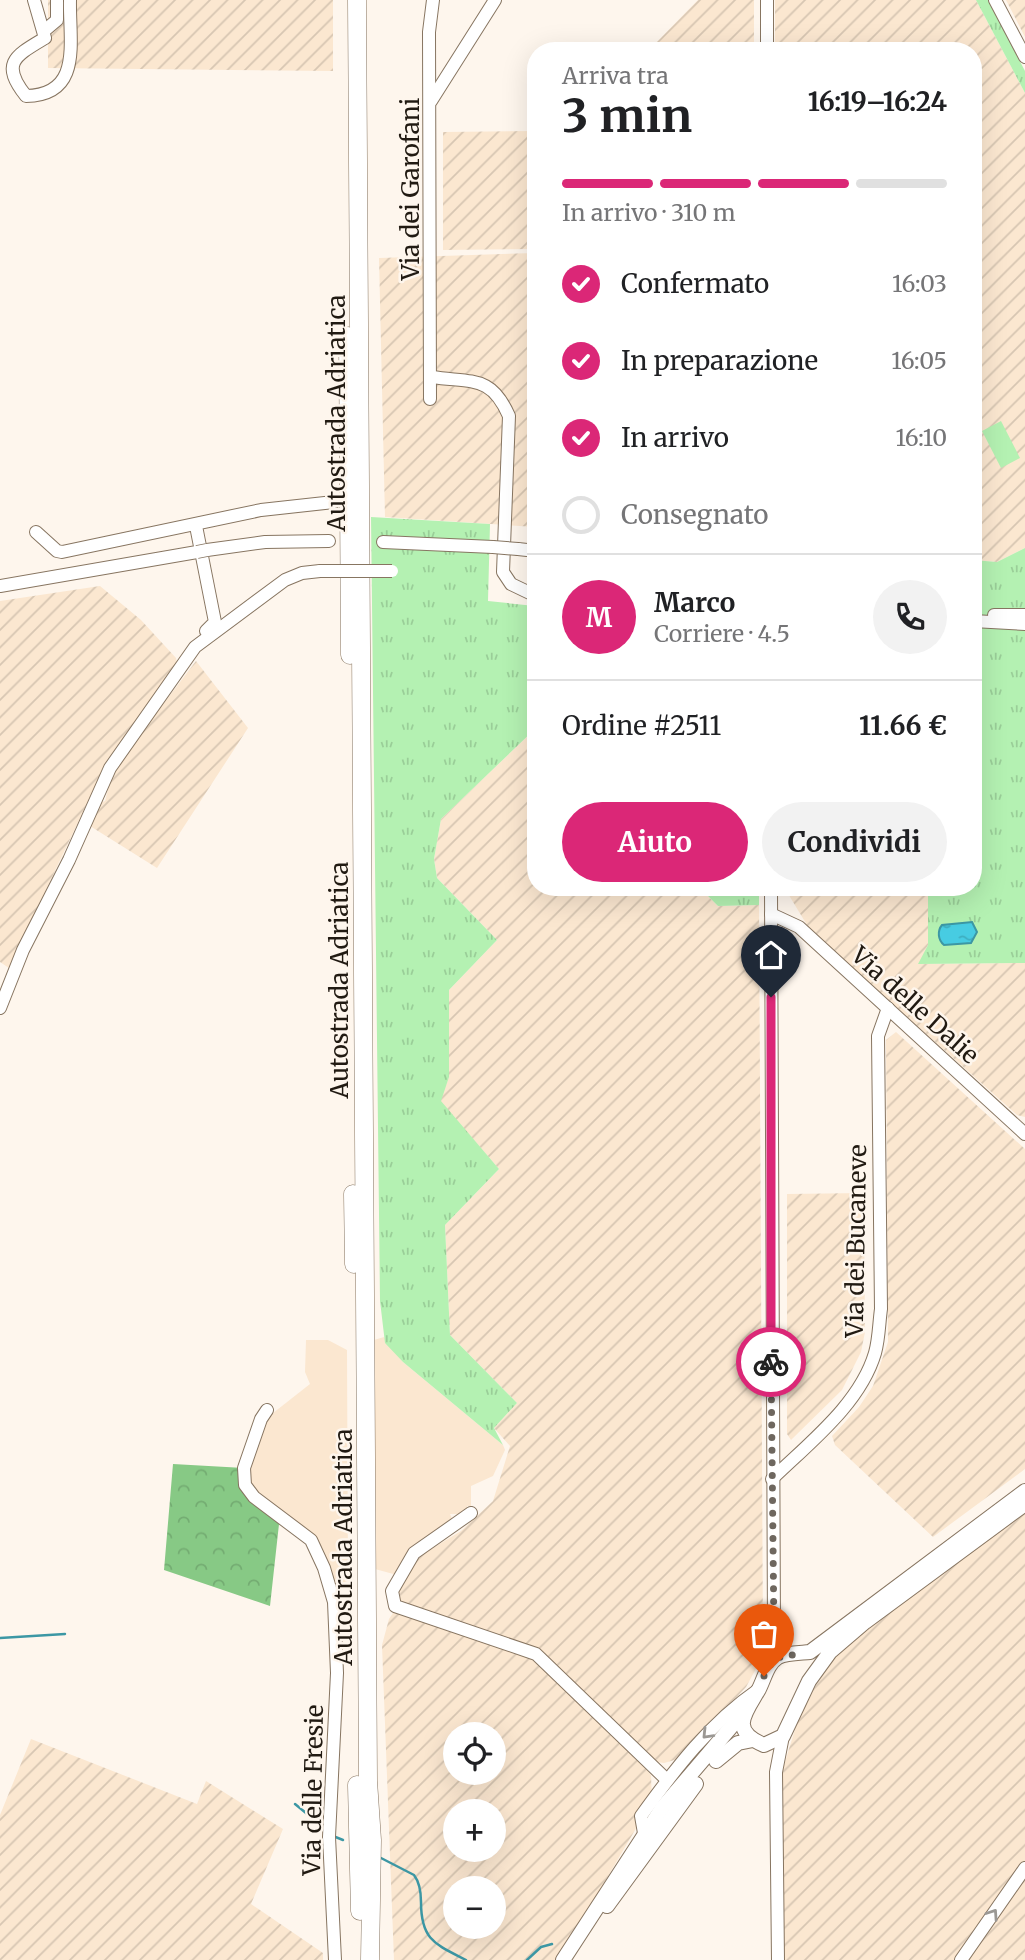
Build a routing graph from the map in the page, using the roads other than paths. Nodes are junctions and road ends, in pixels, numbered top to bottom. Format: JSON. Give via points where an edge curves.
{"nodes":[{"id":1,"x":34,"y":0,"type":"edge"},
{"id":2,"x":57,"y":0,"type":"edge"},
{"id":3,"x":70,"y":0,"type":"edge"},
{"id":4,"x":345,"y":0,"type":"edge"},
{"id":5,"x":357,"y":0,"type":"edge"},
{"id":6,"x":433,"y":0,"type":"edge"},
{"id":7,"x":495,"y":0,"type":"edge"},
{"id":8,"x":767,"y":0,"type":"edge"},
{"id":9,"x":995,"y":0,"type":"edge"},
{"id":10,"x":44,"y":31,"type":"junction"},
{"id":11,"x":767,"y":42,"type":"edge"},
{"id":12,"x":1025,"y":57,"type":"edge"},
{"id":13,"x":431,"y":101,"type":"junction"},
{"id":14,"x":432,"y":377,"type":"junction"},
{"id":15,"x":430,"y":399,"type":"dead end"},
{"id":16,"x":334,"y":502,"type":"dead end"},
{"id":17,"x":195,"y":526,"type":"junction"},
{"id":18,"x":36,"y":532,"type":"dead end"},
{"id":19,"x":329,"y":541,"type":"dead end"},
{"id":20,"x":383,"y":542,"type":"dead end"},
{"id":21,"x":527,"y":550,"type":"edge"},
{"id":22,"x":392,"y":570,"type":"dead end"},
{"id":23,"x":0,"y":586,"type":"edge"},
{"id":24,"x":527,"y":592,"type":"edge"},
{"id":25,"x":1025,"y":615,"type":"edge"},
{"id":26,"x":982,"y":618,"type":"edge"},
{"id":27,"x":982,"y":620,"type":"edge"},
{"id":28,"x":1025,"y":625,"type":"edge"},
{"id":29,"x":195,"y":647,"type":"junction"},
{"id":30,"x":771,"y":896,"type":"edge"},
{"id":31,"x":771,"y":915,"type":"junction"},
{"id":32,"x":0,"y":1007,"type":"edge"},
{"id":33,"x":888,"y":1008,"type":"junction"},
{"id":34,"x":1025,"y":1134,"type":"edge"},
{"id":35,"x":267,"y":1410,"type":"dead end"},
{"id":36,"x":772,"y":1479,"type":"junction"},
{"id":37,"x":1025,"y":1491,"type":"edge"},
{"id":38,"x":1025,"y":1504,"type":"edge"},
{"id":39,"x":471,"y":1513,"type":"dead end"},
{"id":40,"x":774,"y":1633,"type":"junction"},
{"id":41,"x":794,"y":1655,"type":"junction"},
{"id":42,"x":770,"y":1663,"type":"junction"},
{"id":43,"x":809,"y":1681,"type":"junction"},
{"id":44,"x":758,"y":1690,"type":"junction"},
{"id":45,"x":743,"y":1713,"type":"junction"},
{"id":46,"x":782,"y":1736,"type":"junction"},
{"id":47,"x":759,"y":1742,"type":"junction"},
{"id":48,"x":776,"y":1772,"type":"junction"},
{"id":49,"x":667,"y":1780,"type":"junction"},
{"id":50,"x":644,"y":1833,"type":"junction"},
{"id":51,"x":1025,"y":1868,"type":"edge"},
{"id":52,"x":335,"y":1960,"type":"edge"},
{"id":53,"x":360,"y":1960,"type":"edge"},
{"id":54,"x":370,"y":1960,"type":"edge"},
{"id":55,"x":563,"y":1960,"type":"edge"},
{"id":56,"x":572,"y":1960,"type":"edge"},
{"id":57,"x":778,"y":1960,"type":"edge"},
{"id":58,"x":961,"y":1960,"type":"edge"}],
"edges":[{"from":1,"to":10,"type":"street"},
{"from":2,"to":10,"type":"street","via":[[57,20]]},
{"from":3,"to":10,"type":"street","via":[[71,47],[60,88],[45,96],[26,96],[13,81],[13,65],[19,52],[45,38]]},
{"from":4,"to":53,"type":"highway","name":"Autostrada Adriatica"},
{"from":5,"to":54,"type":"highway","name":"Autostrada Adriatica"},
{"from":6,"to":13,"type":"street","name":"Via dei Garofani"},
{"from":7,"to":13,"type":"street"},
{"from":8,"to":11,"type":"street"},
{"from":9,"to":12,"type":"street"},
{"from":13,"to":14,"type":"street","name":"Via dei Garofani"},
{"from":14,"to":15,"type":"street","name":"Via dei Garofani"},
{"from":14,"to":24,"type":"street","via":[[491,386],[501,397],[509,416],[503,572],[511,584]]},
{"from":16,"to":17,"type":"street","via":[[261,510]]},
{"from":17,"to":18,"type":"street","via":[[62,552]]},
{"from":17,"to":29,"type":"street","via":[[215,622]]},
{"from":19,"to":23,"type":"street","via":[[265,542]]},
{"from":20,"to":21,"type":"street","bridge":true},
{"from":22,"to":29,"type":"street","bridge":true,"via":[[302,573],[285,580]]},
{"from":25,"to":26,"type":"street"},
{"from":27,"to":28,"type":"street"},
{"from":29,"to":32,"type":"street","via":[[110,768]]},
{"from":30,"to":31,"type":"street"},
{"from":31,"to":33,"type":"street","name":"Via delle Dalie","via":[[799,927]]},
{"from":31,"to":36,"type":"street"},
{"from":33,"to":34,"type":"street","name":"Via delle Dalie"},
{"from":33,"to":36,"type":"street","name":"Via dei Bucaneve","via":[[878,1036],[881,1310],[874,1353],[859,1386],[835,1417]]},
{"from":35,"to":52,"type":"street","name":"Via delle Fresie","via":[[244,1468],[245,1485],[254,1497],[312,1540],[334,1602],[337,1673],[329,1837]]},
{"from":36,"to":40,"type":"street"},
{"from":37,"to":41,"type":"main road","via":[[820,1645]]},
{"from":38,"to":43,"type":"main road","via":[[865,1622],[830,1652]]},
{"from":39,"to":49,"type":"street","via":[[414,1553],[393,1591],[395,1606],[536,1654]]},
{"from":40,"to":41,"type":"street"},
{"from":40,"to":42,"type":"street"},
{"from":41,"to":42,"type":"main road","via":[[782,1655]]},
{"from":41,"to":43,"type":"main road","via":[[806,1665]]},
{"from":42,"to":44,"type":"main road"},
{"from":43,"to":46,"type":"main road"},
{"from":44,"to":45,"type":"main road"},
{"from":44,"to":49,"type":"street","one_way":true,"via":[[722,1719]]},
{"from":45,"to":47,"type":"main road","via":[[742,1724]]},
{"from":45,"to":50,"type":"main road"},
{"from":46,"to":47,"type":"main road"},
{"from":46,"to":48,"type":"street"},
{"from":47,"to":48,"type":"street"},
{"from":47,"to":56,"type":"main road","via":[[738,1743],[725,1751],[685,1797]]},
{"from":48,"to":57,"type":"street"},
{"from":49,"to":50,"type":"street","via":[[641,1815]]},
{"from":50,"to":55,"type":"main road"},
{"from":58,"to":51,"type":"street","one_way":true}]}
